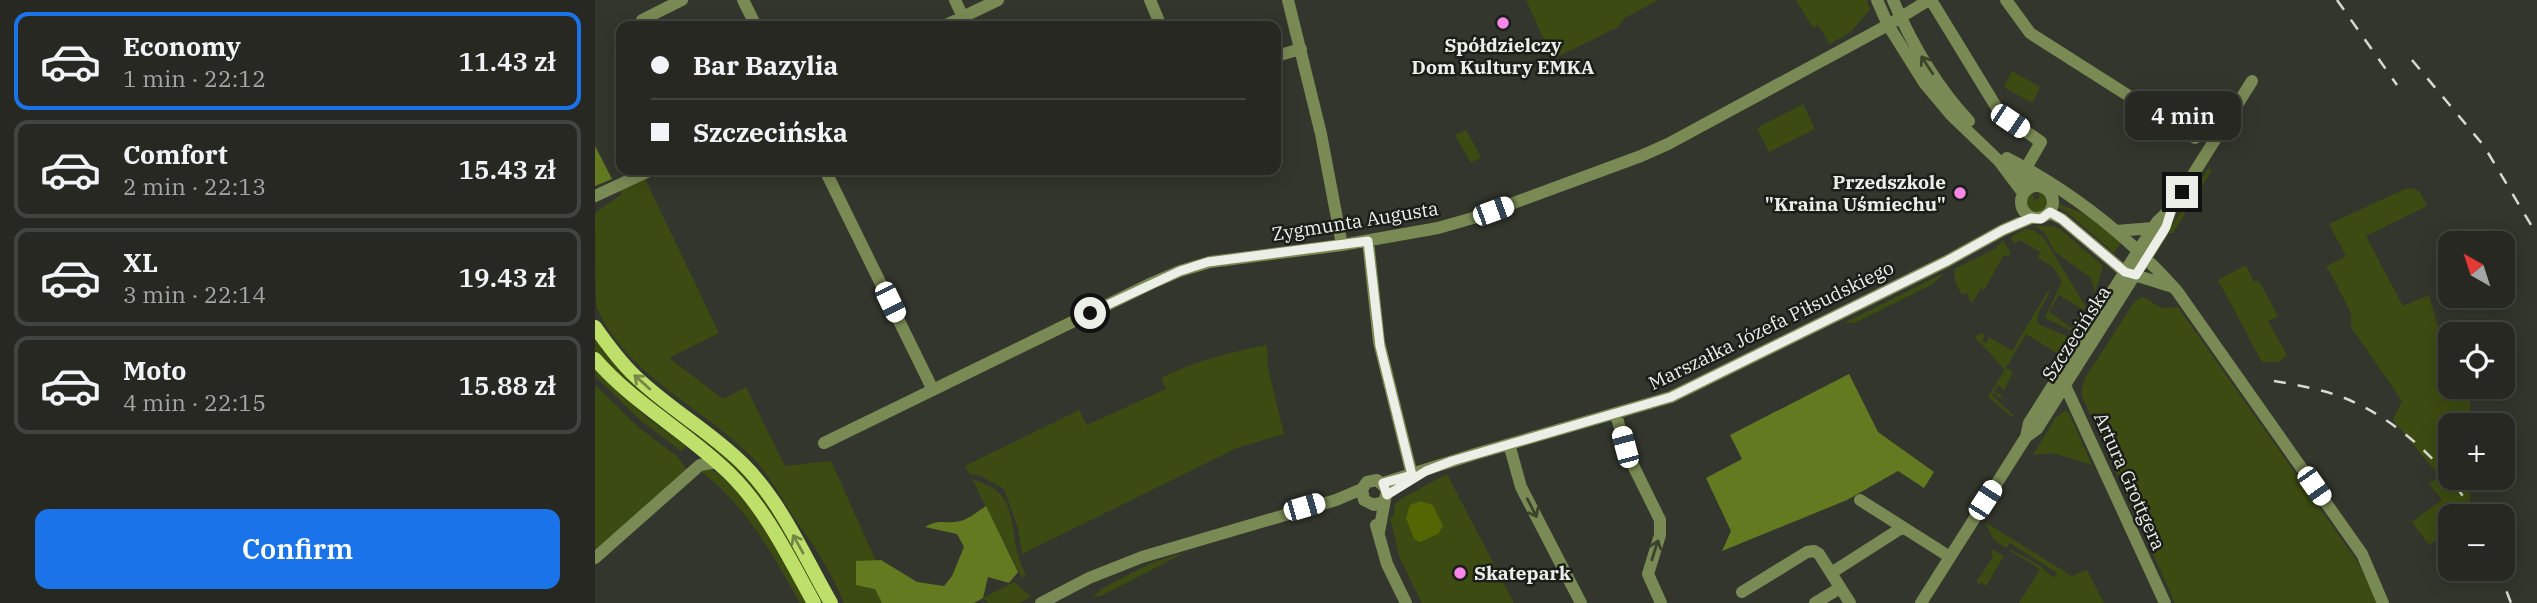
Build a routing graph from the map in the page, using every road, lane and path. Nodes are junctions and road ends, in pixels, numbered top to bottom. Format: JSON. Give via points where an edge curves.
{"nodes":[{"id":1,"x":682,"y":0,"type":"edge"},
{"id":2,"x":743,"y":0,"type":"edge"},
{"id":3,"x":955,"y":0,"type":"edge"},
{"id":4,"x":998,"y":0,"type":"edge"},
{"id":5,"x":1150,"y":0,"type":"edge"},
{"id":6,"x":1288,"y":0,"type":"edge"},
{"id":7,"x":1877,"y":0,"type":"edge"},
{"id":8,"x":1893,"y":0,"type":"edge"},
{"id":9,"x":1930,"y":0,"type":"edge"},
{"id":10,"x":2006,"y":0,"type":"edge"},
{"id":11,"x":1901,"y":18,"type":"junction"},
{"id":12,"x":642,"y":20,"type":"dead end"},
{"id":13,"x":754,"y":21,"type":"edge"},
{"id":14,"x":965,"y":21,"type":"edge"},
{"id":15,"x":966,"y":21,"type":"edge"},
{"id":16,"x":1159,"y":21,"type":"edge"},
{"id":17,"x":1888,"y":25,"type":"junction"},
{"id":18,"x":1301,"y":49,"type":"junction"},
{"id":19,"x":1281,"y":55,"type":"edge"},
{"id":20,"x":2252,"y":81,"type":"dead end"},
{"id":21,"x":2195,"y":138,"type":"dead end"},
{"id":22,"x":2007,"y":158,"type":"junction"},
{"id":23,"x":2026,"y":168,"type":"junction"},
{"id":24,"x":640,"y":175,"type":"edge"},
{"id":25,"x":827,"y":175,"type":"edge"},
{"id":26,"x":2028,"y":190,"type":"junction"},
{"id":27,"x":595,"y":198,"type":"edge"},
{"id":28,"x":2053,"y":199,"type":"junction"},
{"id":29,"x":2083,"y":206,"type":"junction"},
{"id":30,"x":2021,"y":208,"type":"junction"},
{"id":31,"x":2172,"y":208,"type":"junction"},
{"id":32,"x":2050,"y":212,"type":"junction"},
{"id":33,"x":2031,"y":218,"type":"junction"},
{"id":34,"x":2153,"y":229,"type":"junction"},
{"id":35,"x":2003,"y":230,"type":"junction"},
{"id":36,"x":2116,"y":231,"type":"junction"},
{"id":37,"x":1368,"y":241,"type":"junction"},
{"id":38,"x":1342,"y":246,"type":"junction"},
{"id":39,"x":2142,"y":255,"type":"junction"},
{"id":40,"x":2130,"y":274,"type":"junction"},
{"id":41,"x":2174,"y":287,"type":"junction"},
{"id":42,"x":595,"y":327,"type":"edge"},
{"id":43,"x":595,"y":359,"type":"edge"},
{"id":44,"x":2063,"y":380,"type":"junction"},
{"id":45,"x":933,"y":390,"type":"junction"},
{"id":46,"x":1616,"y":414,"type":"junction"},
{"id":47,"x":824,"y":443,"type":"dead end"},
{"id":48,"x":1509,"y":444,"type":"junction"},
{"id":49,"x":700,"y":447,"type":"junction"},
{"id":50,"x":718,"y":462,"type":"junction"},
{"id":51,"x":700,"y":465,"type":"junction"},
{"id":52,"x":1426,"y":471,"type":"junction"},
{"id":53,"x":1412,"y":475,"type":"junction"},
{"id":54,"x":1375,"y":496,"type":"junction"},
{"id":55,"x":1860,"y":500,"type":"dead end"},
{"id":56,"x":1903,"y":527,"type":"junction"},
{"id":57,"x":1950,"y":557,"type":"junction"},
{"id":58,"x":595,"y":558,"type":"edge"},
{"id":59,"x":1831,"y":573,"type":"junction"},
{"id":60,"x":1840,"y":587,"type":"junction"},
{"id":61,"x":1742,"y":592,"type":"dead end"},
{"id":62,"x":814,"y":603,"type":"edge"},
{"id":63,"x":831,"y":603,"type":"edge"},
{"id":64,"x":1041,"y":603,"type":"edge"},
{"id":65,"x":1406,"y":603,"type":"edge"},
{"id":66,"x":1581,"y":603,"type":"edge"},
{"id":67,"x":1661,"y":603,"type":"edge"},
{"id":68,"x":1815,"y":603,"type":"edge"},
{"id":69,"x":1850,"y":603,"type":"edge"},
{"id":70,"x":1920,"y":603,"type":"edge"},
{"id":71,"x":2165,"y":603,"type":"edge"},
{"id":72,"x":2383,"y":603,"type":"edge"}],
"edges":[{"from":1,"to":12,"type":"street"},
{"from":2,"to":13,"type":"street"},
{"from":3,"to":14,"type":"street"},
{"from":4,"to":15,"type":"street"},
{"from":5,"to":16,"type":"street"},
{"from":6,"to":18,"type":"street"},
{"from":7,"to":17,"type":"street"},
{"from":8,"to":11,"type":"street"},
{"from":9,"to":11,"type":"street","name":"Zygmunta Augusta"},
{"from":9,"to":23,"type":"street","via":[[2000,113],[2041,142]]},
{"from":10,"to":21,"type":"street","via":[[2029,33]]},
{"from":11,"to":17,"type":"street","name":"Zygmunta Augusta"},
{"from":22,"to":11,"type":"street","one_way":true,"via":[[1958,110]]},
{"from":17,"to":26,"type":"street","via":[[1925,84],[1951,115]]},
{"from":17,"to":37,"type":"street","name":"Zygmunta Augusta","via":[[1641,156],[1465,221]]},
{"from":18,"to":19,"type":"street"},
{"from":18,"to":38,"type":"street"},
{"from":20,"to":31,"type":"street","name":"Szczecińska"},
{"from":22,"to":23,"type":"street"},
{"from":22,"to":26,"type":"street"},
{"from":23,"to":29,"type":"street"},
{"from":24,"to":27,"type":"street"},
{"from":25,"to":45,"type":"street"},
{"from":26,"to":28,"type":"street","via":[[2047,190]]},
{"from":26,"to":30,"type":"street"},
{"from":28,"to":29,"type":"street"},
{"from":28,"to":32,"type":"street"},
{"from":29,"to":36,"type":"street"},
{"from":30,"to":33,"type":"street"},
{"from":30,"to":35,"type":"street","name":"Marszałka Józefa Piłsudskiego"},
{"from":31,"to":34,"type":"street","name":"Szczecińska"},
{"from":31,"to":39,"type":"street","name":"Szczecińska","via":[[2166,227]]},
{"from":32,"to":33,"type":"street","via":[[2041,219]]},
{"from":32,"to":40,"type":"street"},
{"from":33,"to":35,"type":"street","name":"Marszałka Józefa Piłsudskiego"},
{"from":34,"to":36,"type":"street"},
{"from":34,"to":39,"type":"street","name":"Szczecińska"},
{"from":35,"to":46,"type":"street","name":"Marszałka Józefa Piłsudskiego","via":[[1691,388]]},
{"from":36,"to":39,"type":"street"},
{"from":37,"to":38,"type":"street","name":"Zygmunta Augusta"},
{"from":37,"to":53,"type":"street","via":[[1380,346]]},
{"from":38,"to":45,"type":"street","name":"Zygmunta Augusta","via":[[1221,259],[1189,267]]},
{"from":39,"to":40,"type":"street","name":"Szczecińska"},
{"from":39,"to":41,"type":"street"},
{"from":40,"to":41,"type":"street"},
{"from":40,"to":44,"type":"street","name":"Szczecińska"},
{"from":41,"to":72,"type":"street","via":[[2362,554]]},
{"from":63,"to":42,"type":"main road","one_way":true,"via":[[779,510],[744,465],[637,378]]},
{"from":43,"to":49,"type":"main road","via":[[623,388]]},
{"from":44,"to":57,"type":"street","name":"Szczecińska","via":[[2029,423],[2026,437]]},
{"from":44,"to":71,"type":"street","name":"Artura Grottgera"},
{"from":45,"to":47,"type":"street","name":"Zygmunta Augusta"},
{"from":46,"to":48,"type":"street","name":"Marszałka Józefa Piłsudskiego"},
{"from":67,"to":46,"type":"street","one_way":true,"via":[[1648,571],[1660,535],[1659,516],[1626,451]]},
{"from":48,"to":52,"type":"street","name":"Marszałka Józefa Piłsudskiego"},
{"from":48,"to":66,"type":"street","one_way":true,"via":[[1521,487]]},
{"from":49,"to":50,"type":"main road"},
{"from":49,"to":51,"type":"street"},
{"from":50,"to":51,"type":"street"},
{"from":50,"to":62,"type":"main road","via":[[758,507]]},
{"from":51,"to":58,"type":"street"},
{"from":52,"to":53,"type":"street","name":"Marszałka Józefa Piłsudskiego"},
{"from":52,"to":54,"type":"street","name":"Marszałka Józefa Piłsudskiego"},
{"from":53,"to":54,"type":"street","name":"Marszałka Józefa Piłsudskiego"},
{"from":54,"to":64,"type":"street","name":"Marszałka Józefa Piłsudskiego","via":[[1336,500],[1142,557]]},
{"from":54,"to":65,"type":"street","via":[[1387,564]]},
{"from":55,"to":56,"type":"street"},
{"from":56,"to":57,"type":"street"},
{"from":56,"to":59,"type":"street"},
{"from":57,"to":70,"type":"street","name":"Szczecińska"},
{"from":59,"to":60,"type":"street"},
{"from":59,"to":61,"type":"street","via":[[1819,554],[1811,551]]},
{"from":60,"to":68,"type":"street"},
{"from":60,"to":69,"type":"street"}]}
